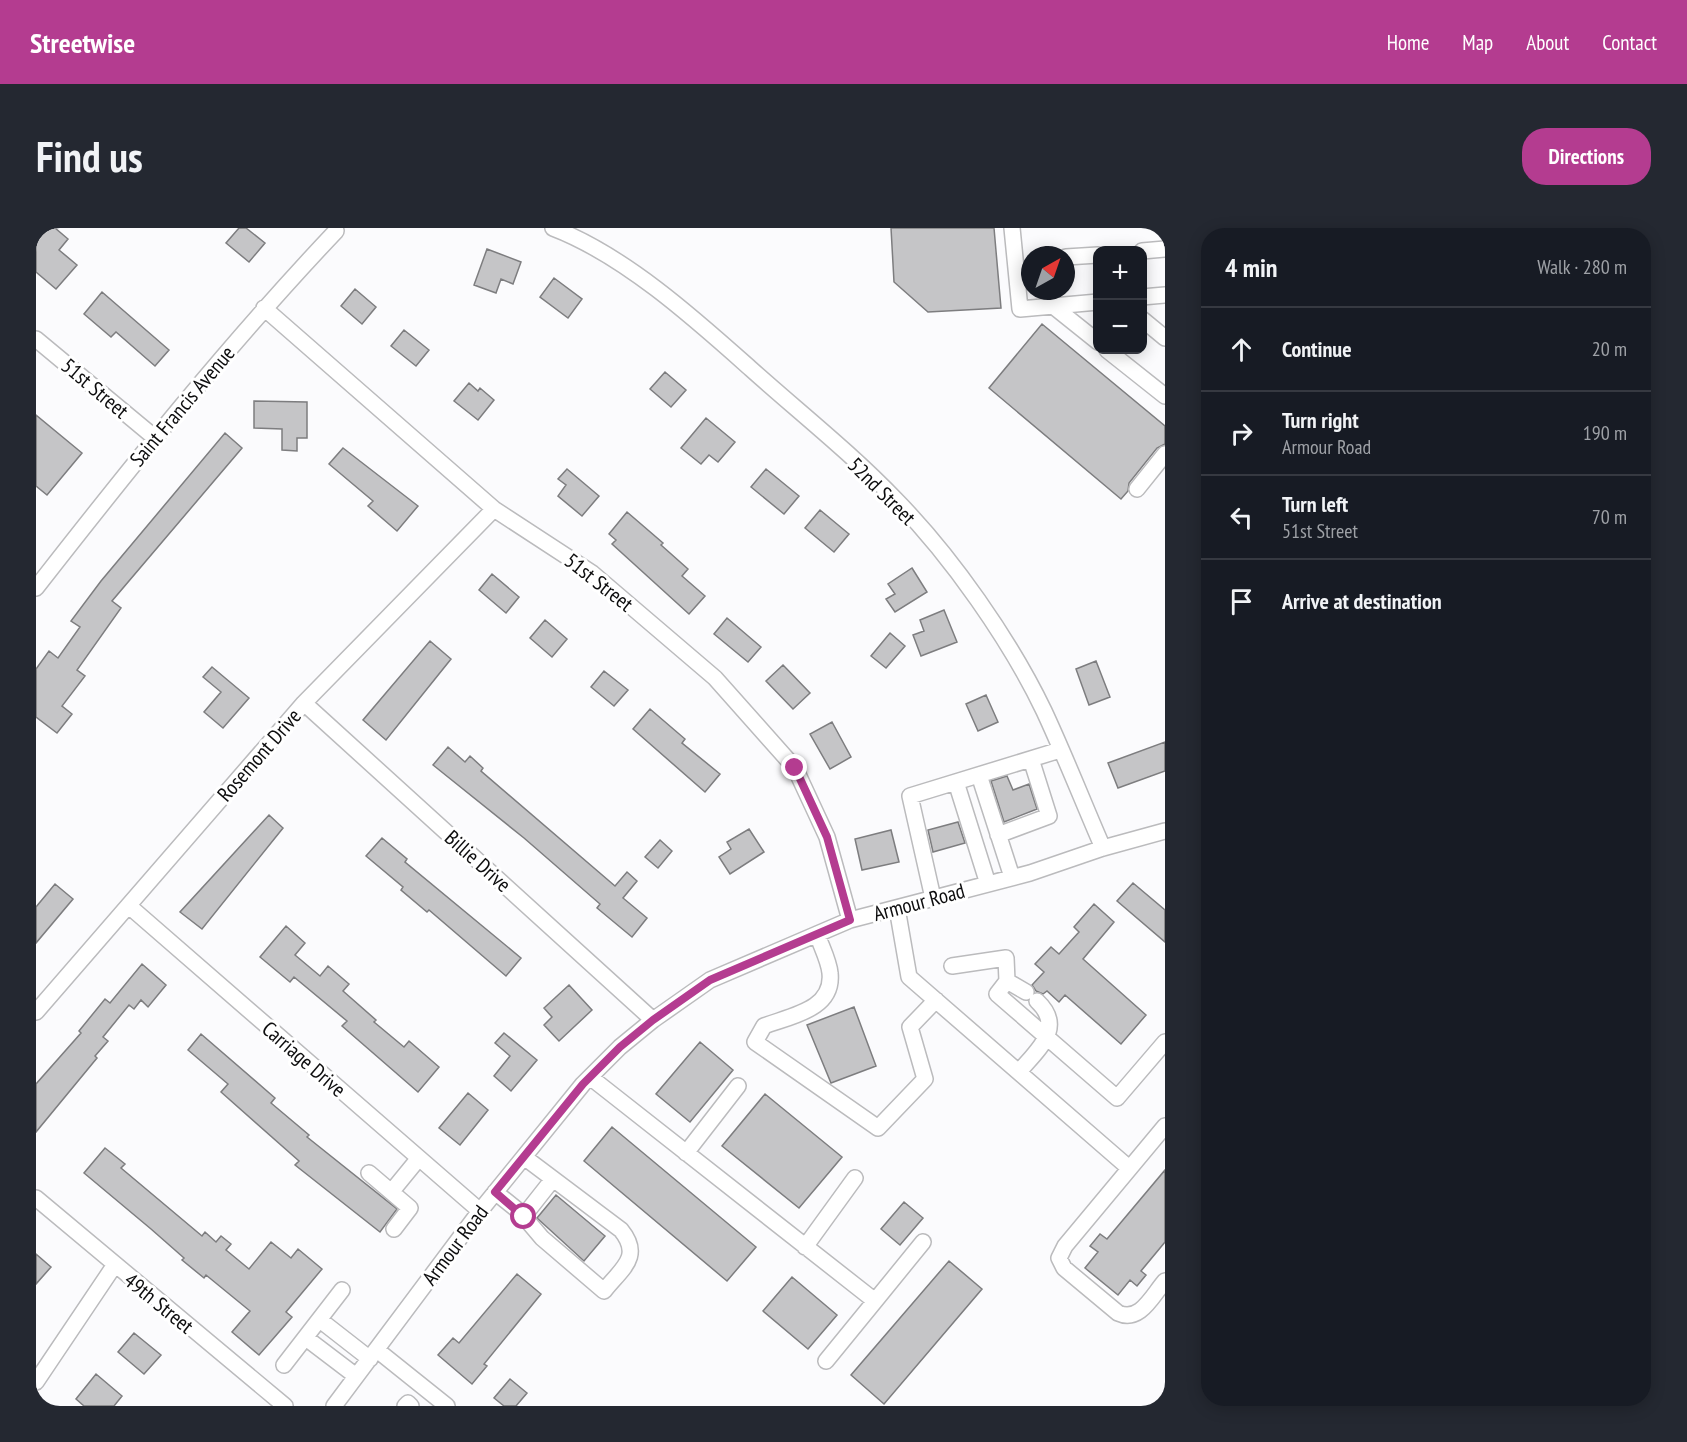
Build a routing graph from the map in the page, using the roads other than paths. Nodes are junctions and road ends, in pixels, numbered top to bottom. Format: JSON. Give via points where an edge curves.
{"nodes":[{"id":1,"x":553,"y":228,"type":"edge"},
{"id":2,"x":1012,"y":228,"type":"edge"},
{"id":3,"x":338,"y":229,"type":"edge"},
{"id":4,"x":1165,"y":249,"type":"edge"},
{"id":5,"x":1147,"y":250,"type":"edge"},
{"id":6,"x":1021,"y":255,"type":"edge"},
{"id":7,"x":1093,"y":255,"type":"edge"},
{"id":8,"x":1075,"y":256,"type":"edge"},
{"id":9,"x":1021,"y":293,"type":"edge"},
{"id":10,"x":1165,"y":295,"type":"edge"},
{"id":11,"x":1147,"y":297,"type":"edge"},
{"id":12,"x":1093,"y":302,"type":"edge"},
{"id":13,"x":1053,"y":306,"type":"junction"},
{"id":14,"x":264,"y":308,"type":"junction"},
{"id":15,"x":1147,"y":322,"type":"edge"},
{"id":16,"x":1093,"y":338,"type":"edge"},
{"id":17,"x":1165,"y":338,"type":"edge"},
{"id":18,"x":36,"y":339,"type":"edge"},
{"id":19,"x":1112,"y":354,"type":"edge"},
{"id":20,"x":1165,"y":396,"type":"edge"},
{"id":21,"x":154,"y":437,"type":"junction"},
{"id":22,"x":1165,"y":454,"type":"edge"},
{"id":23,"x":1137,"y":489,"type":"dead end"},
{"id":24,"x":494,"y":509,"type":"junction"},
{"id":25,"x":36,"y":588,"type":"edge"},
{"id":26,"x":304,"y":703,"type":"junction"},
{"id":27,"x":1060,"y":750,"type":"junction"},
{"id":28,"x":1031,"y":759,"type":"junction"},
{"id":29,"x":979,"y":775,"type":"junction"},
{"id":30,"x":956,"y":782,"type":"junction"},
{"id":31,"x":1165,"y":831,"type":"edge"},
{"id":32,"x":998,"y":835,"type":"junction"},
{"id":33,"x":1102,"y":848,"type":"junction"},
{"id":34,"x":1012,"y":877,"type":"junction"},
{"id":35,"x":988,"y":884,"type":"junction"},
{"id":36,"x":933,"y":898,"type":"junction"},
{"id":37,"x":129,"y":906,"type":"junction"},
{"id":38,"x":897,"y":908,"type":"junction"},
{"id":39,"x":850,"y":920,"type":"junction"},
{"id":40,"x":817,"y":934,"type":"junction"},
{"id":41,"x":952,"y":966,"type":"dead end"},
{"id":42,"x":1007,"y":981,"type":"junction"},
{"id":43,"x":936,"y":1000,"type":"junction"},
{"id":44,"x":36,"y":1012,"type":"edge"},
{"id":45,"x":653,"y":1020,"type":"junction"},
{"id":46,"x":1047,"y":1039,"type":"junction"},
{"id":47,"x":1165,"y":1042,"type":"edge"},
{"id":48,"x":1019,"y":1072,"type":"junction"},
{"id":49,"x":590,"y":1077,"type":"junction"},
{"id":50,"x":738,"y":1086,"type":"dead end"},
{"id":51,"x":1165,"y":1126,"type":"edge"},
{"id":52,"x":686,"y":1153,"type":"junction"},
{"id":53,"x":524,"y":1157,"type":"junction"},
{"id":54,"x":419,"y":1158,"type":"junction"},
{"id":55,"x":1129,"y":1168,"type":"junction"},
{"id":56,"x":369,"y":1173,"type":"dead end"},
{"id":57,"x":855,"y":1178,"type":"dead end"},
{"id":58,"x":553,"y":1179,"type":"junction"},
{"id":59,"x":392,"y":1191,"type":"junction"},
{"id":60,"x":495,"y":1192,"type":"junction"},
{"id":61,"x":36,"y":1198,"type":"edge"},
{"id":62,"x":480,"y":1211,"type":"junction"},
{"id":63,"x":524,"y":1217,"type":"junction"},
{"id":64,"x":394,"y":1229,"type":"dead end"},
{"id":65,"x":923,"y":1242,"type":"dead end"},
{"id":66,"x":805,"y":1246,"type":"junction"},
{"id":67,"x":114,"y":1266,"type":"junction"},
{"id":68,"x":1165,"y":1281,"type":"edge"},
{"id":69,"x":342,"y":1290,"type":"dead end"},
{"id":70,"x":875,"y":1301,"type":"junction"},
{"id":71,"x":320,"y":1320,"type":"junction"},
{"id":72,"x":306,"y":1338,"type":"junction"},
{"id":73,"x":374,"y":1354,"type":"junction"},
{"id":74,"x":826,"y":1361,"type":"dead end"},
{"id":75,"x":284,"y":1365,"type":"dead end"},
{"id":76,"x":356,"y":1376,"type":"junction"},
{"id":77,"x":36,"y":1382,"type":"edge"},
{"id":78,"x":338,"y":1404,"type":"edge"},
{"id":79,"x":285,"y":1406,"type":"edge"},
{"id":80,"x":405,"y":1406,"type":"edge"},
{"id":81,"x":411,"y":1406,"type":"edge"},
{"id":82,"x":447,"y":1406,"type":"edge"}],
"edges":[{"from":1,"to":27,"type":"street","name":"52nd Street","via":[[611,257],[713,335],[896,500],[950,563],[1011,651]]},
{"from":2,"to":6,"type":"street"},
{"from":3,"to":14,"type":"street","name":"Saint Francis Avenue"},
{"from":4,"to":5,"type":"street"},
{"from":7,"to":8,"type":"street"},
{"from":9,"to":13,"type":"street","via":[[1020,309]]},
{"from":10,"to":11,"type":"street"},
{"from":12,"to":13,"type":"street"},
{"from":13,"to":16,"type":"street"},
{"from":14,"to":21,"type":"street","name":"Saint Francis Avenue"},
{"from":14,"to":24,"type":"street","name":"51st Street"},
{"from":15,"to":17,"type":"street"},
{"from":18,"to":21,"type":"street","name":"51st Street"},
{"from":19,"to":20,"type":"street"},
{"from":21,"to":25,"type":"street","name":"Saint Francis Avenue"},
{"from":22,"to":23,"type":"street"},
{"from":24,"to":26,"type":"street","name":"Rosemont Drive"},
{"from":24,"to":39,"type":"street","name":"51st Street","via":[[592,573],[706,671],[795,768],[827,837]]},
{"from":26,"to":37,"type":"street","name":"Rosemont Drive"},
{"from":26,"to":45,"type":"street","name":"Billie Drive"},
{"from":27,"to":28,"type":"street"},
{"from":27,"to":33,"type":"street","name":"52nd Street"},
{"from":28,"to":29,"type":"street"},
{"from":28,"to":32,"type":"street","via":[[1049,816]]},
{"from":29,"to":30,"type":"street"},
{"from":29,"to":32,"type":"street"},
{"from":30,"to":35,"type":"street"},
{"from":30,"to":36,"type":"street","via":[[910,796]]},
{"from":31,"to":33,"type":"street","name":"Armour Road"},
{"from":32,"to":34,"type":"street"},
{"from":33,"to":34,"type":"street","name":"Armour Road"},
{"from":34,"to":35,"type":"street","name":"Armour Road"},
{"from":35,"to":36,"type":"street","name":"Armour Road"},
{"from":36,"to":38,"type":"street","name":"Armour Road"},
{"from":37,"to":44,"type":"street","name":"Rosemont Drive"},
{"from":37,"to":54,"type":"street","name":"Carriage Drive"},
{"from":38,"to":39,"type":"street","name":"Armour Road"},
{"from":38,"to":43,"type":"street","via":[[909,977]]},
{"from":39,"to":40,"type":"street","name":"Armour Road"},
{"from":40,"to":43,"type":"street","via":[[830,974],[827,993],[816,1007],[764,1026],[755,1042],[878,1128],[925,1079],[910,1027]]},
{"from":40,"to":45,"type":"street","name":"Armour Road","via":[[710,980]]},
{"from":41,"to":42,"type":"street","via":[[1006,958]]},
{"from":42,"to":46,"type":"street","via":[[1046,1010],[1050,1022]]},
{"from":42,"to":46,"type":"street","via":[[997,994]]},
{"from":43,"to":48,"type":"street"},
{"from":45,"to":49,"type":"street","name":"Armour Road"},
{"from":46,"to":47,"type":"street","via":[[1117,1098]]},
{"from":46,"to":48,"type":"street"},
{"from":48,"to":55,"type":"street"},
{"from":49,"to":52,"type":"street"},
{"from":49,"to":53,"type":"street","name":"Armour Road"},
{"from":50,"to":52,"type":"street"},
{"from":51,"to":55,"type":"street"},
{"from":52,"to":66,"type":"street"},
{"from":53,"to":58,"type":"street"},
{"from":53,"to":60,"type":"street","name":"Armour Road"},
{"from":54,"to":59,"type":"street"},
{"from":54,"to":62,"type":"street","name":"Carriage Drive"},
{"from":55,"to":68,"type":"street","via":[[1059,1258],[1064,1268],[1128,1318],[1136,1316]]},
{"from":56,"to":59,"type":"street"},
{"from":57,"to":66,"type":"street"},
{"from":58,"to":63,"type":"street"},
{"from":58,"to":63,"type":"street","via":[[609,1220],[630,1241],[632,1256],[604,1291],[542,1238]]},
{"from":59,"to":64,"type":"street","via":[[410,1208]]},
{"from":60,"to":62,"type":"street","name":"Armour Road"},
{"from":60,"to":63,"type":"street"},
{"from":61,"to":67,"type":"street","name":"49th Street"},
{"from":62,"to":73,"type":"street","name":"Armour Road"},
{"from":65,"to":70,"type":"street"},
{"from":66,"to":70,"type":"street"},
{"from":67,"to":77,"type":"street"},
{"from":67,"to":79,"type":"street","name":"49th Street"},
{"from":69,"to":71,"type":"street"},
{"from":70,"to":74,"type":"street"},
{"from":71,"to":72,"type":"street"},
{"from":71,"to":73,"type":"street"},
{"from":72,"to":75,"type":"street"},
{"from":72,"to":76,"type":"street"},
{"from":73,"to":76,"type":"street","name":"Armour Road"},
{"from":73,"to":82,"type":"street"},
{"from":76,"to":78,"type":"street","name":"Armour Road"},
{"from":80,"to":81,"type":"street"}]}
